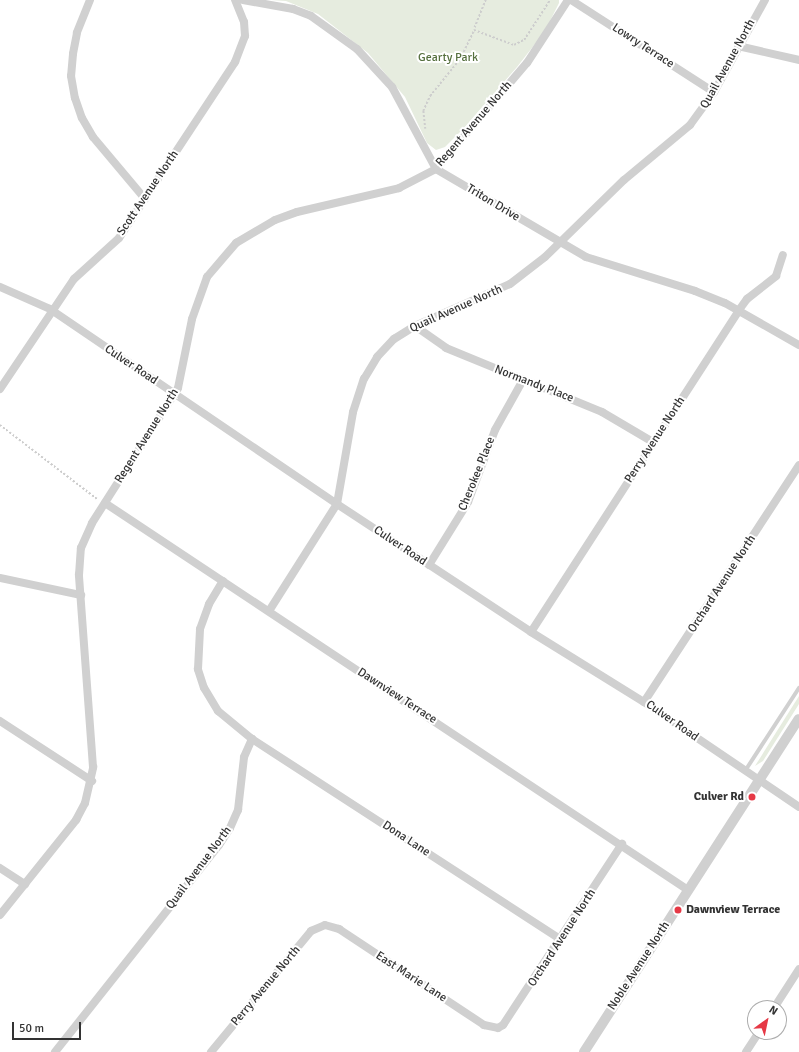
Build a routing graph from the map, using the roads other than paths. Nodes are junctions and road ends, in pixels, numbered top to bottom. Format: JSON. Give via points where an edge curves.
{"nodes":[{"id":1,"x":90,"y":0,"type":"edge"},
{"id":2,"x":235,"y":0,"type":"edge"},
{"id":3,"x":243,"y":0,"type":"edge"},
{"id":4,"x":568,"y":0,"type":"edge"},
{"id":5,"x":571,"y":0,"type":"edge"},
{"id":6,"x":765,"y":0,"type":"edge"},
{"id":7,"x":738,"y":46,"type":"junction"},
{"id":8,"x":799,"y":60,"type":"edge"},
{"id":9,"x":714,"y":92,"type":"junction"},
{"id":10,"x":436,"y":169,"type":"junction"},
{"id":11,"x":145,"y":199,"type":"junction"},
{"id":12,"x":559,"y":243,"type":"junction"},
{"id":13,"x":783,"y":255,"type":"dead end"},
{"id":14,"x":0,"y":287,"type":"edge"},
{"id":15,"x":739,"y":310,"type":"junction"},
{"id":16,"x":53,"y":311,"type":"junction"},
{"id":17,"x":415,"y":326,"type":"junction"},
{"id":18,"x":799,"y":345,"type":"edge"},
{"id":19,"x":523,"y":380,"type":"junction"},
{"id":20,"x":0,"y":390,"type":"edge"},
{"id":21,"x":175,"y":394,"type":"junction"},
{"id":22,"x":653,"y":442,"type":"junction"},
{"id":23,"x":799,"y":465,"type":"edge"},
{"id":24,"x":102,"y":501,"type":"junction"},
{"id":25,"x":337,"y":504,"type":"junction"},
{"id":26,"x":429,"y":565,"type":"junction"},
{"id":27,"x":0,"y":578,"type":"edge"},
{"id":28,"x":223,"y":581,"type":"junction"},
{"id":29,"x":81,"y":595,"type":"junction"},
{"id":30,"x":269,"y":611,"type":"junction"},
{"id":31,"x":531,"y":632,"type":"junction"},
{"id":32,"x":799,"y":688,"type":"edge"},
{"id":33,"x":644,"y":702,"type":"junction"},
{"id":34,"x":799,"y":719,"type":"edge"},
{"id":35,"x":0,"y":721,"type":"edge"},
{"id":36,"x":252,"y":739,"type":"junction"},
{"id":37,"x":745,"y":771,"type":"junction"},
{"id":38,"x":759,"y":780,"type":"junction"},
{"id":39,"x":92,"y":781,"type":"junction"},
{"id":40,"x":799,"y":807,"type":"edge"},
{"id":41,"x":622,"y":844,"type":"junction"},
{"id":42,"x":0,"y":868,"type":"edge"},
{"id":43,"x":25,"y":884,"type":"junction"},
{"id":44,"x":688,"y":890,"type":"junction"},
{"id":45,"x":0,"y":915,"type":"edge"},
{"id":46,"x":325,"y":925,"type":"joint"},
{"id":47,"x":560,"y":939,"type":"junction"},
{"id":48,"x":799,"y":970,"type":"edge"},
{"id":49,"x":779,"y":1000,"type":"edge"},
{"id":50,"x":498,"y":1028,"type":"joint"},
{"id":51,"x":754,"y":1040,"type":"edge"},
{"id":52,"x":55,"y":1052,"type":"edge"},
{"id":53,"x":211,"y":1052,"type":"edge"},
{"id":54,"x":584,"y":1052,"type":"edge"},
{"id":55,"x":746,"y":1052,"type":"edge"}],
"edges":[{"from":1,"to":11,"type":"street","via":[[72,54],[71,76],[75,98],[82,118],[93,137]]},
{"from":2,"to":11,"type":"street","name":"Scott Avenue North","via":[[244,22],[245,36],[241,49]]},
{"from":3,"to":10,"type":"street","via":[[293,9],[311,16],[357,49],[392,87]]},
{"from":4,"to":10,"type":"street","name":"Regent Avenue North","via":[[527,63]]},
{"from":5,"to":9,"type":"street","name":"Lowry Terrace"},
{"from":6,"to":7,"type":"street","name":"Quail Avenue North"},
{"from":7,"to":8,"type":"street"},
{"from":7,"to":9,"type":"street","name":"Quail Avenue North"},
{"from":9,"to":12,"type":"street","name":"Quail Avenue North","via":[[690,125],[624,180]]},
{"from":10,"to":12,"type":"street","name":"Triton Drive"},
{"from":10,"to":21,"type":"street","name":"Regent Avenue North","via":[[399,188],[297,212],[275,220],[236,243],[207,277],[198,297]]},
{"from":11,"to":16,"type":"street","name":"Scott Avenue North","via":[[119,238],[74,279]]},
{"from":12,"to":15,"type":"street","name":"Triton Drive","via":[[586,257],[695,291]]},
{"from":12,"to":17,"type":"street","name":"Quail Avenue North","via":[[502,289]]},
{"from":13,"to":15,"type":"street","name":"Perry Avenue North","via":[[776,276],[747,299]]},
{"from":14,"to":16,"type":"street","name":"Culver Road","via":[[37,301]]},
{"from":15,"to":18,"type":"street","name":"Triton Drive"},
{"from":15,"to":22,"type":"street","name":"Perry Avenue North"},
{"from":16,"to":20,"type":"street","name":"Scott Avenue North"},
{"from":16,"to":21,"type":"street","name":"Culver Road"},
{"from":17,"to":19,"type":"street","name":"Normandy Place","via":[[446,348]]},
{"from":17,"to":25,"type":"street","name":"Quail Avenue North","via":[[386,347],[364,379],[353,412]]},
{"from":19,"to":22,"type":"street","name":"Normandy Place","via":[[602,412]]},
{"from":19,"to":26,"type":"street","name":"Cherokee Place","via":[[496,430],[468,502]]},
{"from":21,"to":24,"type":"street","name":"Regent Avenue North"},
{"from":21,"to":25,"type":"street","name":"Culver Road"},
{"from":22,"to":31,"type":"street","name":"Perry Avenue North"},
{"from":23,"to":33,"type":"street","name":"Orchard Avenue North"},
{"from":24,"to":28,"type":"street","name":"Dawnview Terrace"},
{"from":24,"to":29,"type":"street","name":"Regent Avenue North","via":[[81,548]]},
{"from":25,"to":26,"type":"street","name":"Culver Road"},
{"from":25,"to":30,"type":"street","name":"Quail Avenue North"},
{"from":26,"to":31,"type":"street","name":"Culver Road"},
{"from":27,"to":29,"type":"street"},
{"from":28,"to":30,"type":"street","name":"Dawnview Terrace"},
{"from":28,"to":36,"type":"street","via":[[200,629],[198,669],[204,688],[218,711]]},
{"from":29,"to":39,"type":"street","name":"Regent Avenue North"},
{"from":30,"to":41,"type":"street","name":"Dawnview Terrace"},
{"from":31,"to":33,"type":"street","name":"Culver Road"},
{"from":32,"to":37,"type":"lane"},
{"from":33,"to":37,"type":"street","name":"Culver Road"},
{"from":34,"to":38,"type":"street","name":"Noble Avenue North"},
{"from":35,"to":39,"type":"street"},
{"from":36,"to":47,"type":"street","name":"Dona Lane"},
{"from":36,"to":52,"type":"street","name":"Quail Avenue North","via":[[244,757],[242,789],[230,828]]},
{"from":37,"to":38,"type":"street","name":"Culver Road"},
{"from":38,"to":40,"type":"street","name":"Culver Road"},
{"from":38,"to":44,"type":"street","name":"Noble Avenue North"},
{"from":39,"to":43,"type":"street","name":"Regent Avenue North","via":[[76,820]]},
{"from":41,"to":44,"type":"street","name":"Dawnview Terrace"},
{"from":41,"to":47,"type":"street","name":"Orchard Avenue North"},
{"from":42,"to":43,"type":"street"},
{"from":43,"to":45,"type":"street","name":"Regent Avenue North"},
{"from":44,"to":54,"type":"street","name":"Noble Avenue North"},
{"from":46,"to":50,"type":"street","name":"East Marie Lane","via":[[339,929],[484,1025]]},
{"from":46,"to":53,"type":"street","name":"Perry Avenue North","via":[[311,931]]},
{"from":47,"to":50,"type":"street","name":"Orchard Avenue North","via":[[508,1021]]},
{"from":48,"to":49,"type":"street"},
{"from":51,"to":55,"type":"street"}]}
